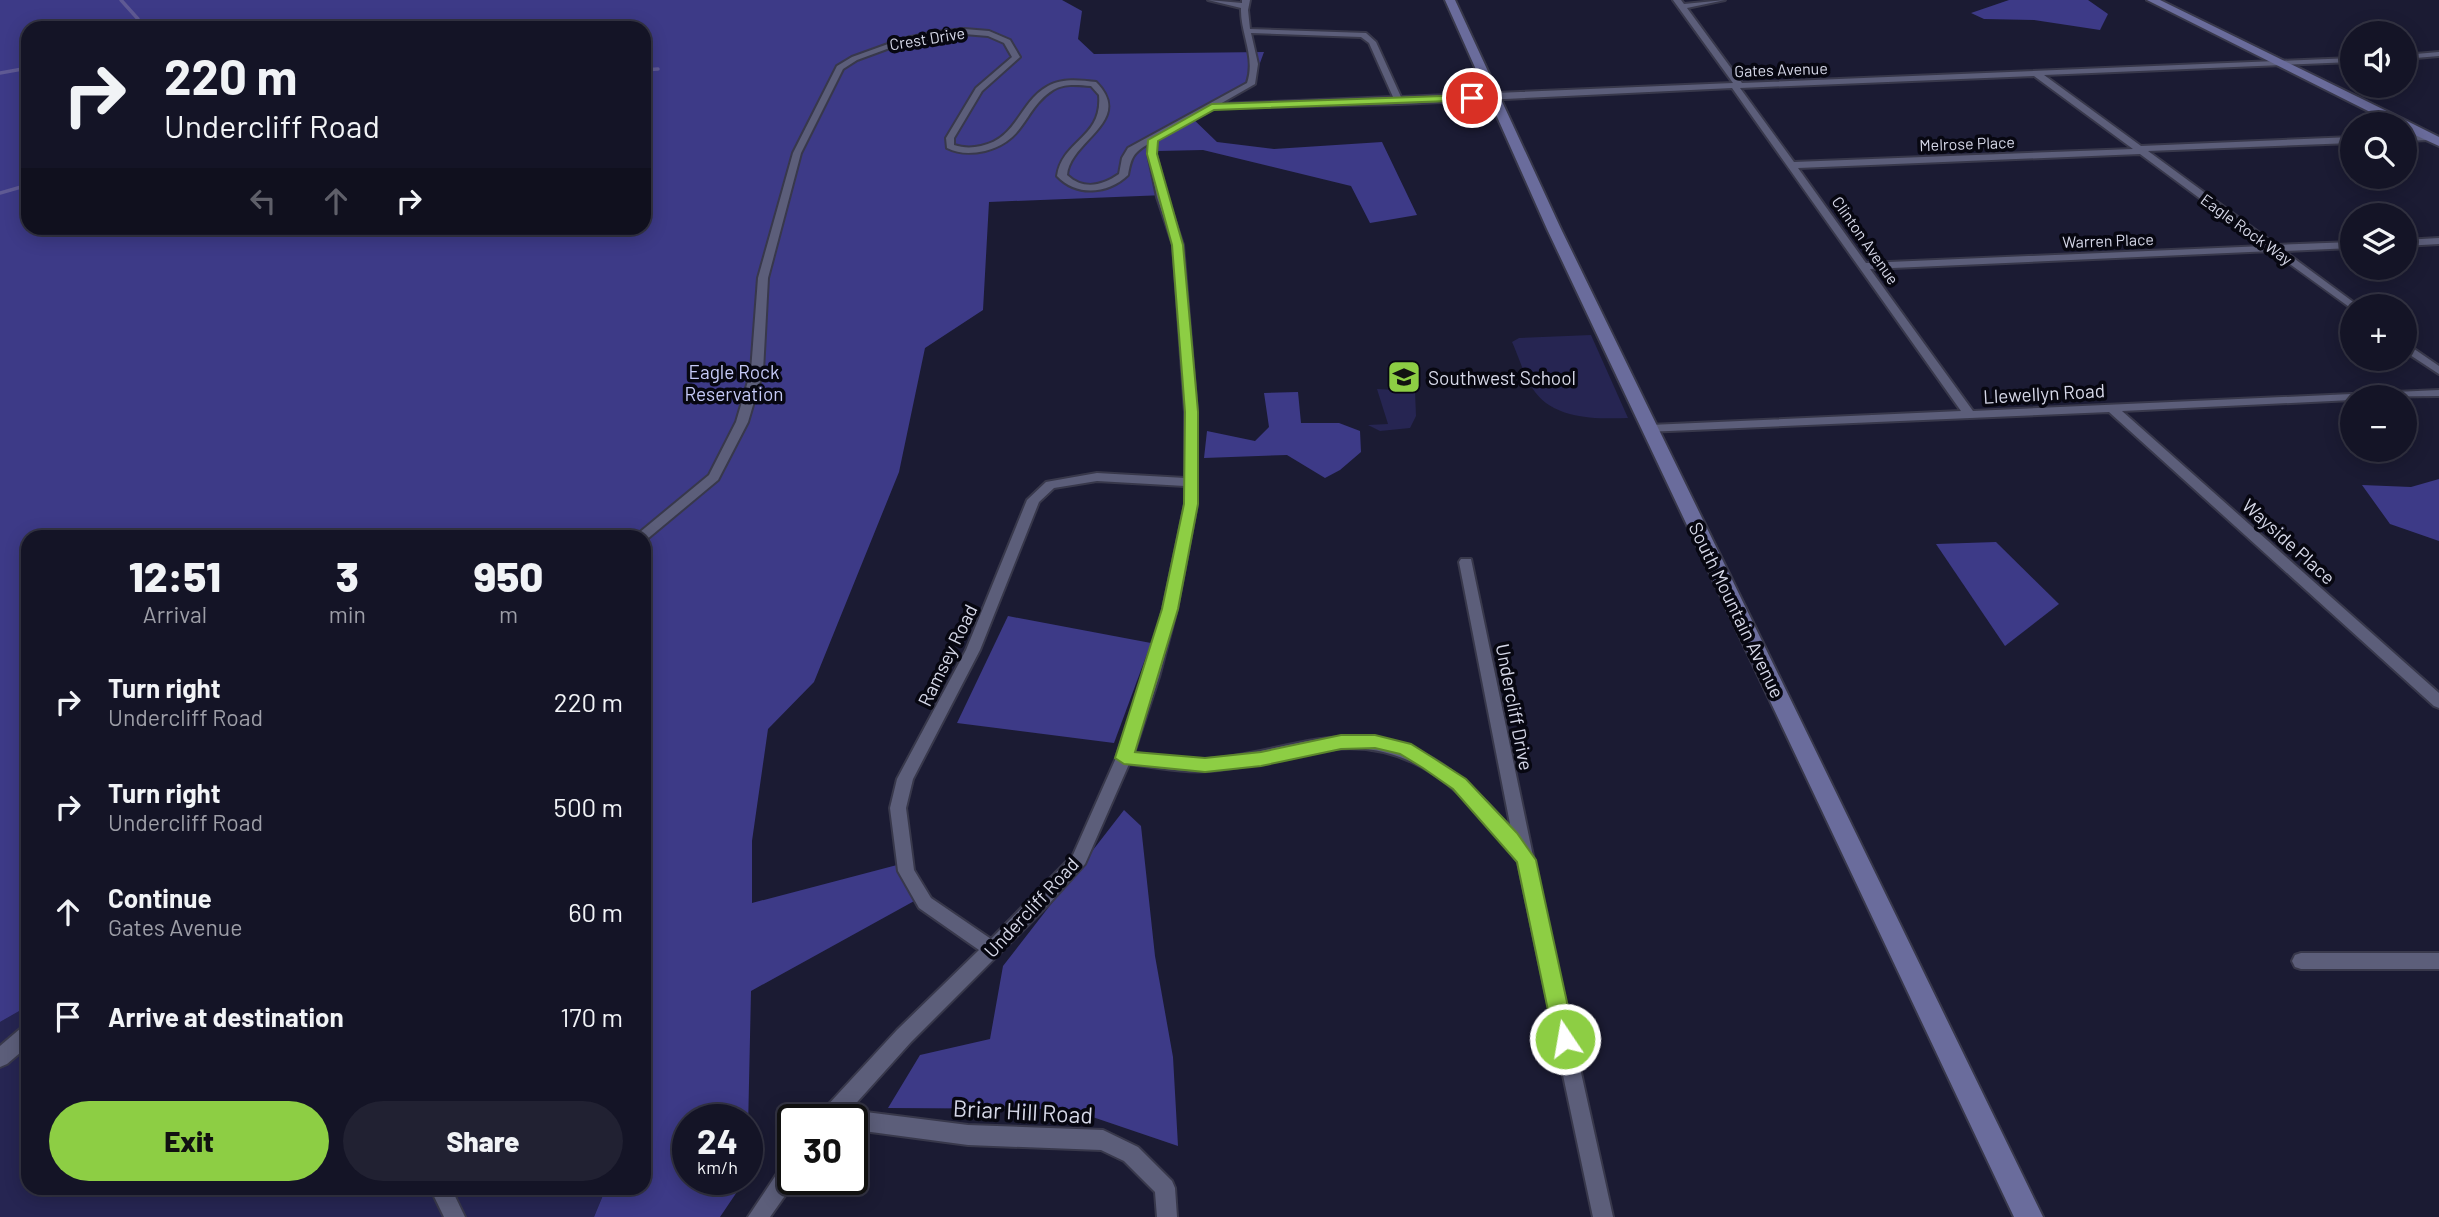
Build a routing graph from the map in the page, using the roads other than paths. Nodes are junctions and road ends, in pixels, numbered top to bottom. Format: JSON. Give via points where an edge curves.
{"nodes":[{"id":1,"x":1212,"y":0,"type":"edge"},
{"id":2,"x":1450,"y":0,"type":"edge"},
{"id":3,"x":1721,"y":0,"type":"edge"},
{"id":4,"x":2152,"y":0,"type":"edge"},
{"id":5,"x":1245,"y":3,"type":"edge"},
{"id":6,"x":1680,"y":4,"type":"edge"},
{"id":7,"x":1248,"y":31,"type":"junction"},
{"id":8,"x":2439,"y":54,"type":"edge"},
{"id":9,"x":2417,"y":56,"type":"edge"},
{"id":10,"x":2340,"y":61,"type":"edge"},
{"id":11,"x":2282,"y":66,"type":"junction"},
{"id":12,"x":2037,"y":74,"type":"junction"},
{"id":13,"x":1737,"y":85,"type":"junction"},
{"id":14,"x":1496,"y":97,"type":"junction"},
{"id":15,"x":1399,"y":101,"type":"junction"},
{"id":16,"x":1212,"y":107,"type":"junction"},
{"id":17,"x":2377,"y":112,"type":"edge"},
{"id":18,"x":1153,"y":140,"type":"junction"},
{"id":19,"x":2340,"y":141,"type":"edge"},
{"id":20,"x":2141,"y":150,"type":"junction"},
{"id":21,"x":1794,"y":165,"type":"junction"},
{"id":22,"x":2439,"y":242,"type":"edge"},
{"id":23,"x":2417,"y":243,"type":"edge"},
{"id":24,"x":2340,"y":246,"type":"edge"},
{"id":25,"x":2274,"y":249,"type":"junction"},
{"id":26,"x":1865,"y":266,"type":"junction"},
{"id":27,"x":2340,"y":297,"type":"edge"},
{"id":28,"x":2417,"y":355,"type":"edge"},
{"id":29,"x":2439,"y":371,"type":"edge"},
{"id":30,"x":2439,"y":393,"type":"edge"},
{"id":31,"x":2112,"y":408,"type":"junction"},
{"id":32,"x":1969,"y":414,"type":"junction"},
{"id":33,"x":1650,"y":429,"type":"junction"},
{"id":34,"x":1191,"y":482,"type":"junction"},
{"id":35,"x":650,"y":530,"type":"edge"},
{"id":36,"x":1466,"y":562,"type":"dead end"},
{"id":37,"x":2439,"y":702,"type":"edge"},
{"id":38,"x":1124,"y":758,"type":"junction"},
{"id":39,"x":1526,"y":860,"type":"junction"},
{"id":40,"x":992,"y":949,"type":"junction"},
{"id":41,"x":2301,"y":961,"type":"dead end"},
{"id":42,"x":2439,"y":961,"type":"edge"},
{"id":43,"x":21,"y":1040,"type":"edge"},
{"id":44,"x":0,"y":1058,"type":"edge"},
{"id":45,"x":842,"y":1104,"type":"edge"},
{"id":46,"x":868,"y":1122,"type":"edge"},
{"id":47,"x":777,"y":1190,"type":"edge"},
{"id":48,"x":443,"y":1195,"type":"edge"},
{"id":49,"x":454,"y":1217,"type":"edge"},
{"id":50,"x":758,"y":1217,"type":"edge"},
{"id":51,"x":1167,"y":1217,"type":"edge"},
{"id":52,"x":1603,"y":1217,"type":"edge"},
{"id":53,"x":2029,"y":1217,"type":"edge"}],
"edges":[{"from":1,"to":5,"type":"street"},
{"from":2,"to":14,"type":"street","name":"South Mountain Avenue"},
{"from":3,"to":6,"type":"street"},
{"from":4,"to":11,"type":"street"},
{"from":5,"to":7,"type":"street"},
{"from":6,"to":13,"type":"street","name":"Clinton Avenue"},
{"from":7,"to":15,"type":"street","via":[[1363,35],[1372,42]]},
{"from":7,"to":16,"type":"street","via":[[1256,75],[1244,90]]},
{"from":8,"to":9,"type":"street"},
{"from":10,"to":11,"type":"street","name":"Gates Avenue"},
{"from":11,"to":12,"type":"street","name":"Gates Avenue"},
{"from":11,"to":17,"type":"street"},
{"from":12,"to":13,"type":"street","name":"Gates Avenue"},
{"from":12,"to":20,"type":"street","name":"Eagle Rock Way"},
{"from":13,"to":14,"type":"street","name":"Gates Avenue"},
{"from":13,"to":21,"type":"street","name":"Clinton Avenue"},
{"from":14,"to":15,"type":"street","name":"Gates Avenue"},
{"from":14,"to":33,"type":"street","name":"South Mountain Avenue"},
{"from":15,"to":16,"type":"street","name":"Gates Avenue"},
{"from":16,"to":18,"type":"street"},
{"from":18,"to":34,"type":"street","name":"Undercliff Road","via":[[1152,154],[1178,245],[1191,412]]},
{"from":18,"to":35,"type":"street","name":"Crest Drive","via":[[1131,150],[1123,175],[1115,182],[1076,187],[1061,170],[1096,129],[1104,111],[1103,94],[1093,84],[1068,83],[1041,92],[1007,141],[985,150],[965,151],[948,143],[979,90],[1016,57],[1006,41],[986,31],[964,31],[899,41],[850,58],[840,68],[797,153],[763,278],[757,372],[742,422],[714,477]]},
{"from":19,"to":20,"type":"street","name":"Melrose Place"},
{"from":20,"to":21,"type":"street","name":"Melrose Place"},
{"from":20,"to":25,"type":"street","name":"Eagle Rock Way"},
{"from":21,"to":26,"type":"street","name":"Clinton Avenue"},
{"from":22,"to":23,"type":"street"},
{"from":24,"to":25,"type":"street","name":"Warren Place"},
{"from":25,"to":26,"type":"street","name":"Warren Place"},
{"from":25,"to":27,"type":"street","name":"Eagle Rock Way"},
{"from":26,"to":32,"type":"street","name":"Clinton Avenue"},
{"from":28,"to":29,"type":"street"},
{"from":30,"to":31,"type":"street","name":"Llewellyn Road"},
{"from":31,"to":32,"type":"street","name":"Llewellyn Road"},
{"from":31,"to":37,"type":"street","name":"Wayside Place"},
{"from":32,"to":33,"type":"street","name":"Llewellyn Road"},
{"from":33,"to":53,"type":"street","name":"South Mountain Avenue"},
{"from":34,"to":38,"type":"street","name":"Undercliff Road","via":[[1191,504],[1170,609]]},
{"from":34,"to":40,"type":"street","name":"Ramsey Road","via":[[1097,477],[1051,485],[1032,500],[973,650],[905,779],[898,808],[906,871],[925,903]]},
{"from":36,"to":39,"type":"street","name":"Undercliff Drive"},
{"from":38,"to":39,"type":"street","via":[[1205,765],[1341,742],[1404,748],[1460,784]]},
{"from":38,"to":40,"type":"street","name":"Undercliff Road","via":[[1079,859]]},
{"from":39,"to":52,"type":"street"},
{"from":40,"to":45,"type":"street","name":"Undercliff Road"},
{"from":41,"to":42,"type":"street"},
{"from":43,"to":44,"type":"street"},
{"from":46,"to":51,"type":"street","name":"Briar Hill Road","via":[[968,1135],[1104,1140],[1131,1154],[1165,1188]]},
{"from":47,"to":50,"type":"street"},
{"from":48,"to":49,"type":"street"}]}
